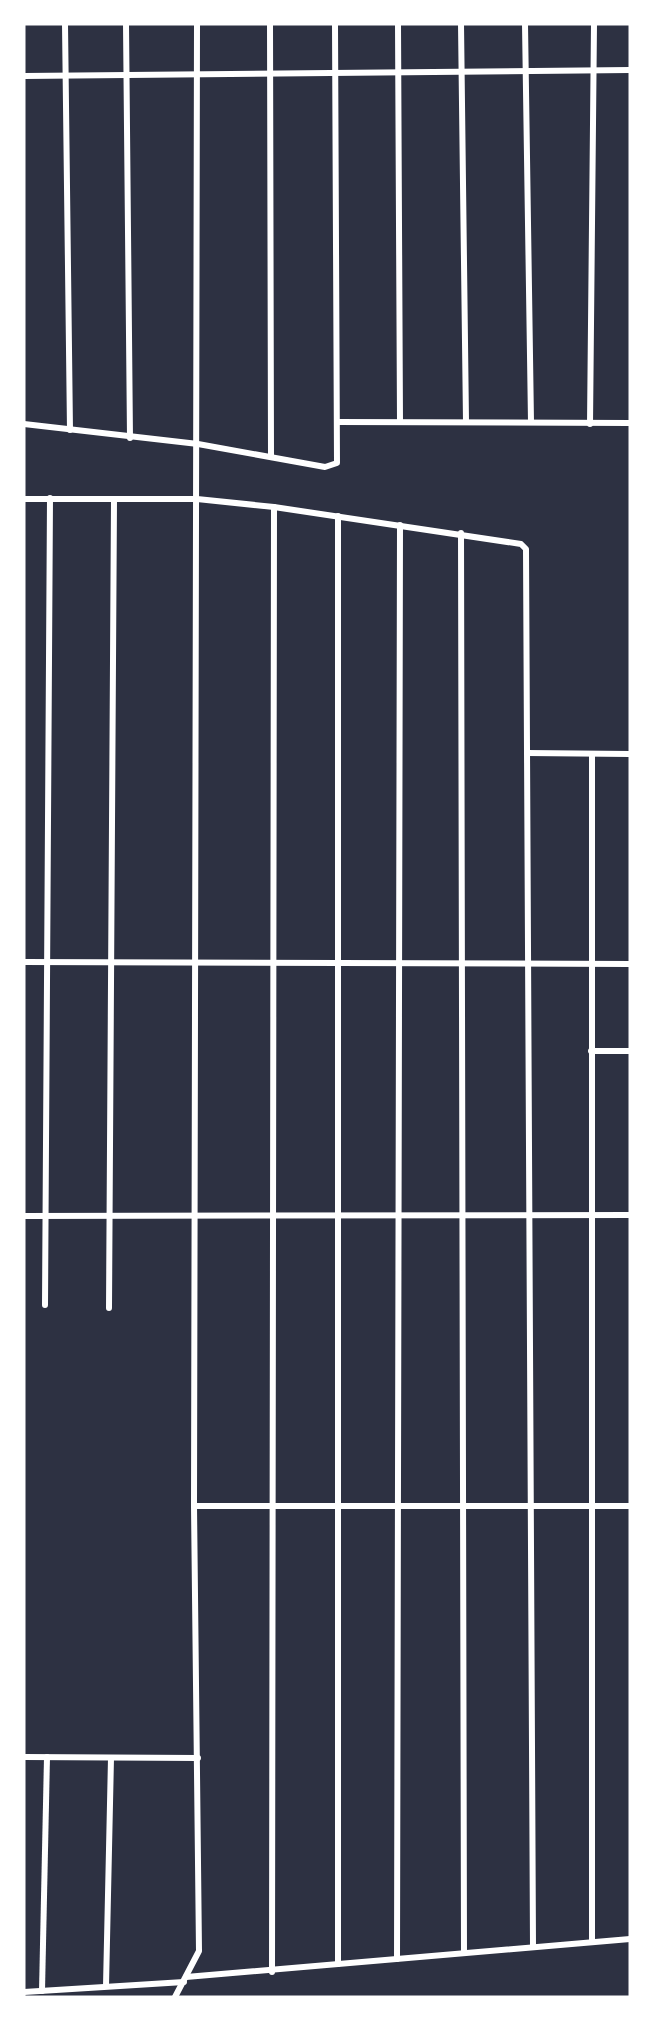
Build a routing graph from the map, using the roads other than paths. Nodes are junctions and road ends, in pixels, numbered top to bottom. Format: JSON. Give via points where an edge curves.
{"nodes":[{"id":1,"x":65,"y":24,"type":"edge"},
{"id":2,"x":126,"y":24,"type":"edge"},
{"id":3,"x":197,"y":24,"type":"edge"},
{"id":4,"x":270,"y":24,"type":"edge"},
{"id":5,"x":335,"y":24,"type":"edge"},
{"id":6,"x":398,"y":24,"type":"edge"},
{"id":7,"x":461,"y":24,"type":"edge"},
{"id":8,"x":525,"y":24,"type":"edge"},
{"id":9,"x":594,"y":24,"type":"edge"},
{"id":10,"x":594,"y":70,"type":"junction"},
{"id":11,"x":630,"y":70,"type":"edge"},
{"id":12,"x":525,"y":71,"type":"junction"},
{"id":13,"x":398,"y":72,"type":"junction"},
{"id":14,"x":461,"y":72,"type":"junction"},
{"id":15,"x":270,"y":73,"type":"junction"},
{"id":16,"x":335,"y":73,"type":"junction"},
{"id":17,"x":197,"y":74,"type":"junction"},
{"id":18,"x":127,"y":75,"type":"junction"},
{"id":19,"x":24,"y":76,"type":"edge"},
{"id":20,"x":65,"y":76,"type":"junction"},
{"id":21,"x":466,"y":421,"type":"junction"},
{"id":22,"x":337,"y":422,"type":"junction"},
{"id":23,"x":400,"y":422,"type":"junction"},
{"id":24,"x":531,"y":422,"type":"junction"},
{"id":25,"x":630,"y":423,"type":"edge"},
{"id":26,"x":24,"y":424,"type":"edge"},
{"id":27,"x":590,"y":424,"type":"junction"},
{"id":28,"x":70,"y":430,"type":"junction"},
{"id":29,"x":130,"y":438,"type":"junction"},
{"id":30,"x":198,"y":444,"type":"junction"},
{"id":31,"x":272,"y":456,"type":"junction"},
{"id":32,"x":50,"y":498,"type":"junction"},
{"id":33,"x":24,"y":499,"type":"edge"},
{"id":34,"x":198,"y":499,"type":"junction"},
{"id":35,"x":114,"y":500,"type":"junction"},
{"id":36,"x":274,"y":507,"type":"junction"},
{"id":37,"x":338,"y":516,"type":"junction"},
{"id":38,"x":400,"y":525,"type":"junction"},
{"id":39,"x":461,"y":533,"type":"junction"},
{"id":40,"x":527,"y":753,"type":"junction"},
{"id":41,"x":592,"y":754,"type":"junction"},
{"id":42,"x":630,"y":754,"type":"edge"},
{"id":43,"x":24,"y":962,"type":"edge"},
{"id":44,"x":47,"y":962,"type":"junction"},
{"id":45,"x":111,"y":963,"type":"junction"},
{"id":46,"x":196,"y":963,"type":"junction"},
{"id":47,"x":274,"y":963,"type":"junction"},
{"id":48,"x":339,"y":963,"type":"junction"},
{"id":49,"x":400,"y":963,"type":"junction"},
{"id":50,"x":464,"y":963,"type":"junction"},
{"id":51,"x":530,"y":963,"type":"junction"},
{"id":52,"x":594,"y":963,"type":"junction"},
{"id":53,"x":630,"y":963,"type":"edge"},
{"id":54,"x":630,"y":1050,"type":"edge"},
{"id":55,"x":591,"y":1051,"type":"junction"},
{"id":56,"x":592,"y":1215,"type":"junction"},
{"id":57,"x":630,"y":1215,"type":"edge"},
{"id":58,"x":24,"y":1216,"type":"edge"},
{"id":59,"x":45,"y":1216,"type":"junction"},
{"id":60,"x":109,"y":1216,"type":"junction"},
{"id":61,"x":195,"y":1216,"type":"junction"},
{"id":62,"x":273,"y":1216,"type":"junction"},
{"id":63,"x":338,"y":1216,"type":"junction"},
{"id":64,"x":398,"y":1216,"type":"junction"},
{"id":65,"x":462,"y":1216,"type":"junction"},
{"id":66,"x":529,"y":1216,"type":"junction"},
{"id":67,"x":45,"y":1305,"type":"dead end"},
{"id":68,"x":109,"y":1308,"type":"dead end"},
{"id":69,"x":194,"y":1506,"type":"junction"},
{"id":70,"x":272,"y":1506,"type":"junction"},
{"id":71,"x":338,"y":1506,"type":"junction"},
{"id":72,"x":398,"y":1506,"type":"junction"},
{"id":73,"x":463,"y":1506,"type":"junction"},
{"id":74,"x":531,"y":1506,"type":"junction"},
{"id":75,"x":592,"y":1506,"type":"junction"},
{"id":76,"x":630,"y":1506,"type":"edge"},
{"id":77,"x":24,"y":1757,"type":"edge"},
{"id":78,"x":47,"y":1757,"type":"junction"},
{"id":79,"x":111,"y":1758,"type":"junction"},
{"id":80,"x":198,"y":1758,"type":"junction"},
{"id":81,"x":630,"y":1939,"type":"edge"},
{"id":82,"x":592,"y":1942,"type":"junction"},
{"id":83,"x":533,"y":1947,"type":"junction"},
{"id":84,"x":464,"y":1953,"type":"junction"},
{"id":85,"x":397,"y":1959,"type":"junction"},
{"id":86,"x":338,"y":1964,"type":"junction"},
{"id":87,"x":272,"y":1972,"type":"junction"},
{"id":88,"x":185,"y":1979,"type":"junction"},
{"id":89,"x":106,"y":1986,"type":"junction"},
{"id":90,"x":42,"y":1991,"type":"junction"},
{"id":91,"x":24,"y":1992,"type":"edge"},
{"id":92,"x":175,"y":1997,"type":"edge"}],
"edges":[{"from":1,"to":20,"type":"street"},
{"from":2,"to":18,"type":"street"},
{"from":3,"to":17,"type":"street"},
{"from":4,"to":15,"type":"street"},
{"from":5,"to":16,"type":"street"},
{"from":6,"to":13,"type":"street"},
{"from":7,"to":14,"type":"street"},
{"from":8,"to":12,"type":"street"},
{"from":9,"to":10,"type":"street"},
{"from":10,"to":11,"type":"street"},
{"from":10,"to":12,"type":"street"},
{"from":10,"to":27,"type":"street"},
{"from":12,"to":14,"type":"street"},
{"from":12,"to":24,"type":"street"},
{"from":13,"to":14,"type":"street"},
{"from":13,"to":16,"type":"street"},
{"from":13,"to":23,"type":"street"},
{"from":14,"to":21,"type":"street"},
{"from":15,"to":16,"type":"street"},
{"from":15,"to":17,"type":"street"},
{"from":15,"to":31,"type":"street"},
{"from":16,"to":22,"type":"street"},
{"from":17,"to":18,"type":"street"},
{"from":17,"to":30,"type":"street"},
{"from":18,"to":20,"type":"street"},
{"from":18,"to":29,"type":"street"},
{"from":19,"to":20,"type":"street"},
{"from":20,"to":28,"type":"street"},
{"from":21,"to":23,"type":"street"},
{"from":21,"to":24,"type":"street"},
{"from":22,"to":23,"type":"street"},
{"from":22,"to":31,"type":"street","via":[[338,462],[334,466]]},
{"from":24,"to":27,"type":"street"},
{"from":25,"to":27,"type":"street"},
{"from":26,"to":28,"type":"street"},
{"from":28,"to":29,"type":"street"},
{"from":29,"to":30,"type":"street"},
{"from":30,"to":31,"type":"street"},
{"from":30,"to":34,"type":"street"},
{"from":32,"to":33,"type":"street"},
{"from":32,"to":35,"type":"street"},
{"from":32,"to":44,"type":"street"},
{"from":34,"to":35,"type":"street"},
{"from":34,"to":36,"type":"street"},
{"from":34,"to":46,"type":"street"},
{"from":35,"to":45,"type":"street"},
{"from":36,"to":37,"type":"street"},
{"from":36,"to":47,"type":"street"},
{"from":37,"to":38,"type":"street"},
{"from":37,"to":48,"type":"street"},
{"from":38,"to":39,"type":"street"},
{"from":38,"to":49,"type":"street"},
{"from":39,"to":40,"type":"street","via":[[521,544],[526,549]]},
{"from":39,"to":50,"type":"street"},
{"from":40,"to":41,"type":"street"},
{"from":40,"to":51,"type":"street"},
{"from":41,"to":42,"type":"street"},
{"from":41,"to":52,"type":"street"},
{"from":43,"to":44,"type":"street"},
{"from":44,"to":45,"type":"street"},
{"from":44,"to":59,"type":"street"},
{"from":45,"to":46,"type":"street"},
{"from":45,"to":60,"type":"street"},
{"from":46,"to":47,"type":"street"},
{"from":46,"to":61,"type":"street"},
{"from":47,"to":48,"type":"street"},
{"from":47,"to":62,"type":"street"},
{"from":48,"to":49,"type":"street"},
{"from":48,"to":63,"type":"street"},
{"from":49,"to":50,"type":"street"},
{"from":49,"to":64,"type":"street"},
{"from":50,"to":51,"type":"street"},
{"from":50,"to":65,"type":"street"},
{"from":51,"to":52,"type":"street"},
{"from":51,"to":66,"type":"street"},
{"from":52,"to":53,"type":"street"},
{"from":52,"to":55,"type":"street"},
{"from":54,"to":55,"type":"street"},
{"from":55,"to":56,"type":"street"},
{"from":56,"to":57,"type":"street"},
{"from":56,"to":66,"type":"street"},
{"from":56,"to":75,"type":"street"},
{"from":58,"to":59,"type":"street"},
{"from":59,"to":60,"type":"street"},
{"from":59,"to":67,"type":"street"},
{"from":60,"to":61,"type":"street"},
{"from":60,"to":68,"type":"street"},
{"from":61,"to":62,"type":"street"},
{"from":61,"to":69,"type":"street"},
{"from":62,"to":63,"type":"street"},
{"from":62,"to":70,"type":"street"},
{"from":63,"to":64,"type":"street"},
{"from":63,"to":71,"type":"street"},
{"from":64,"to":65,"type":"street"},
{"from":64,"to":72,"type":"street"},
{"from":65,"to":66,"type":"street"},
{"from":65,"to":73,"type":"street"},
{"from":66,"to":74,"type":"street"},
{"from":69,"to":70,"type":"street"},
{"from":69,"to":80,"type":"street"},
{"from":70,"to":71,"type":"street"},
{"from":70,"to":87,"type":"street"},
{"from":71,"to":72,"type":"street"},
{"from":71,"to":86,"type":"street"},
{"from":72,"to":73,"type":"street"},
{"from":72,"to":85,"type":"street"},
{"from":73,"to":74,"type":"street"},
{"from":73,"to":84,"type":"street"},
{"from":74,"to":75,"type":"street"},
{"from":74,"to":83,"type":"street"},
{"from":75,"to":76,"type":"street"},
{"from":75,"to":82,"type":"street"},
{"from":77,"to":78,"type":"street"},
{"from":78,"to":79,"type":"street"},
{"from":78,"to":90,"type":"street"},
{"from":79,"to":80,"type":"street"},
{"from":79,"to":89,"type":"street"},
{"from":80,"to":88,"type":"street","via":[[199,1951]]},
{"from":81,"to":82,"type":"street"},
{"from":82,"to":83,"type":"street"},
{"from":83,"to":84,"type":"street"},
{"from":84,"to":85,"type":"street"},
{"from":85,"to":86,"type":"street"},
{"from":86,"to":87,"type":"street"},
{"from":87,"to":88,"type":"street"},
{"from":88,"to":89,"type":"street"},
{"from":88,"to":92,"type":"street"},
{"from":89,"to":90,"type":"street"},
{"from":90,"to":91,"type":"street"}]}
